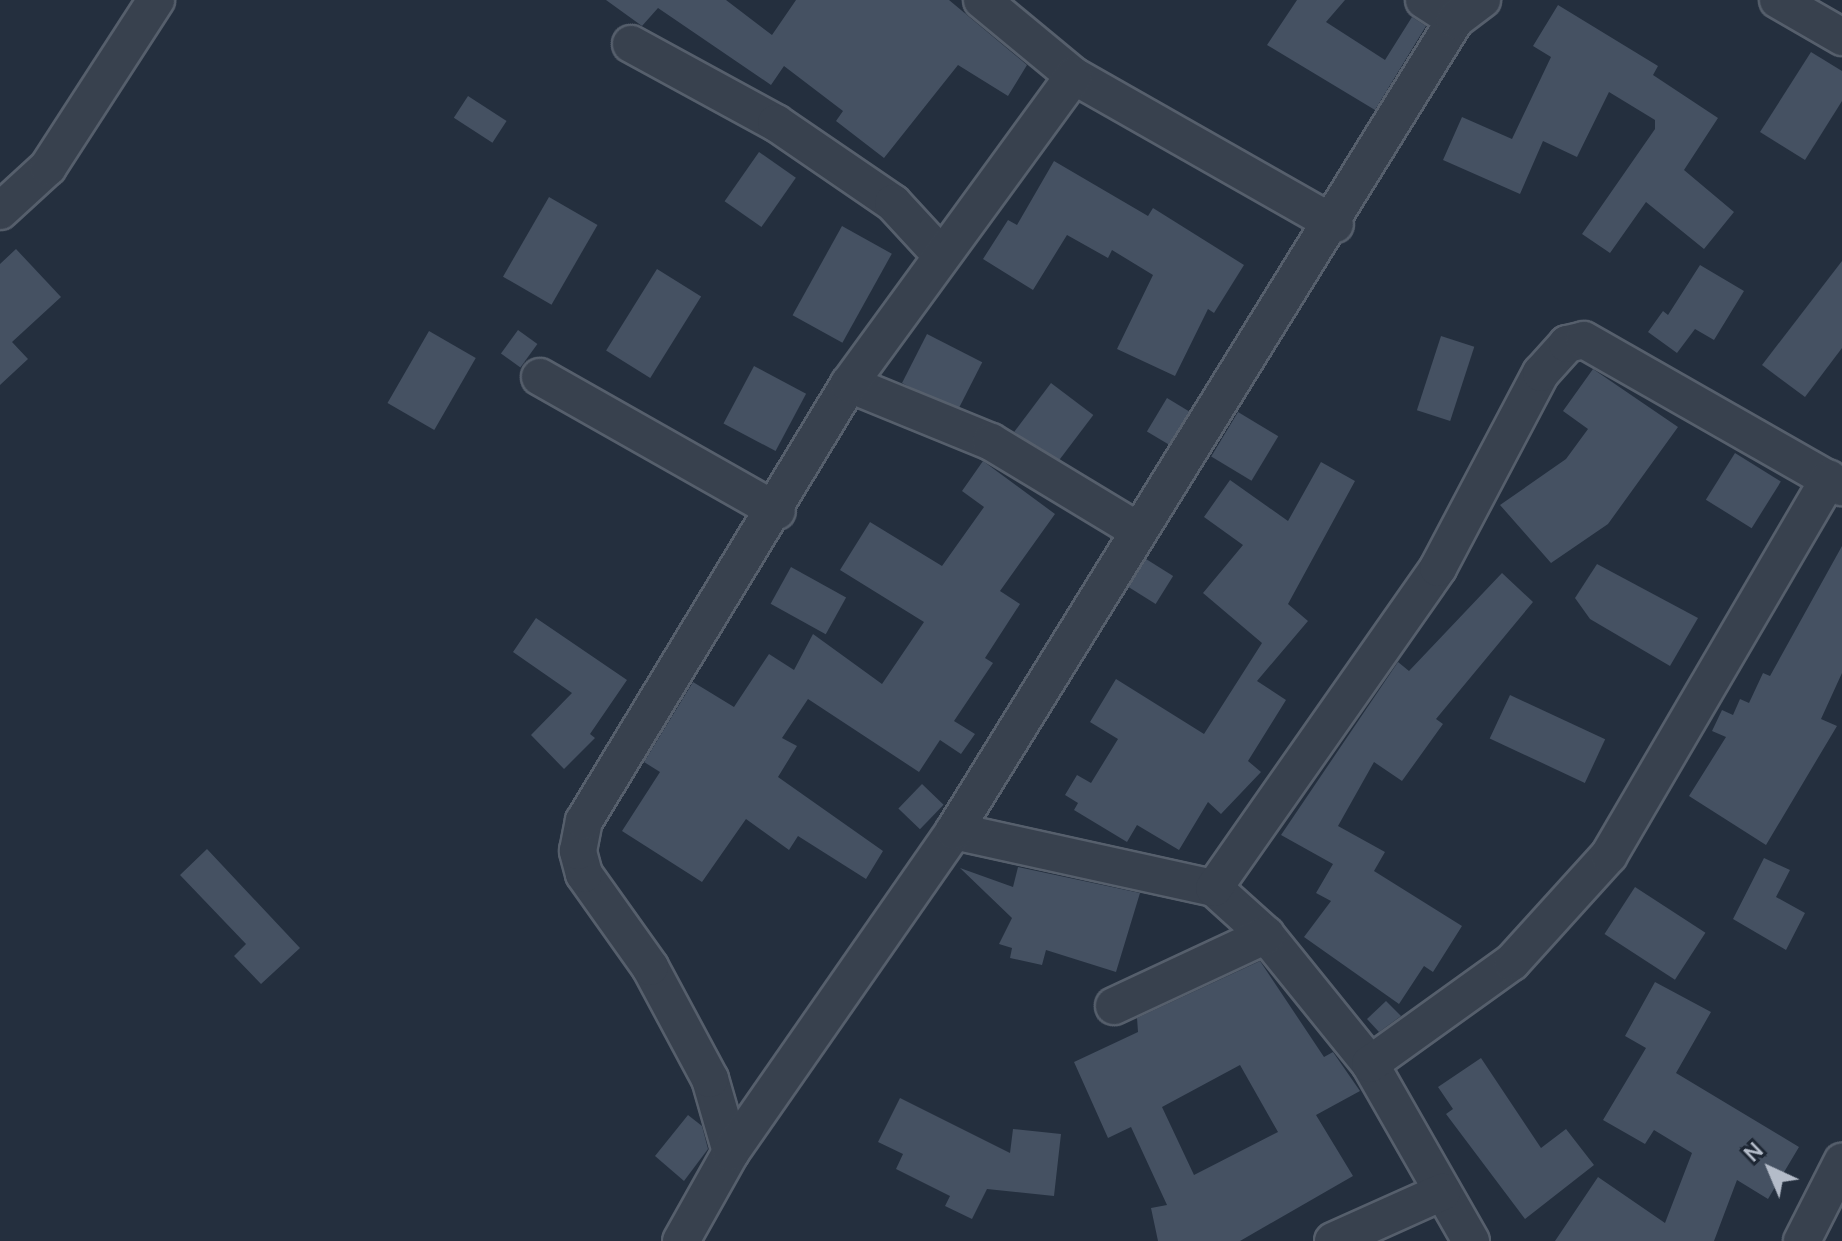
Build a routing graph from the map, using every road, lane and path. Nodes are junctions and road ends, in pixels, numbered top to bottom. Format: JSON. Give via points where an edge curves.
{"nodes":[{"id":1,"x":156,"y":0,"type":"edge"},
{"id":2,"x":982,"y":0,"type":"edge"},
{"id":3,"x":1424,"y":0,"type":"edge"},
{"id":4,"x":1779,"y":0,"type":"edge"},
{"id":5,"x":1468,"y":10,"type":"edge"},
{"id":6,"x":1842,"y":37,"type":"edge"},
{"id":7,"x":631,"y":44,"type":"dead end"},
{"id":8,"x":1074,"y":76,"type":"junction"},
{"id":9,"x":0,"y":211,"type":"edge"},
{"id":10,"x":1335,"y":224,"type":"junction"},
{"id":11,"x":939,"y":253,"type":"junction"},
{"id":12,"x":540,"y":377,"type":"dead end"},
{"id":13,"x":849,"y":384,"type":"junction"},
{"id":14,"x":1836,"y":483,"type":"edge"},
{"id":15,"x":777,"y":511,"type":"junction"},
{"id":16,"x":1135,"y":529,"type":"junction"},
{"id":17,"x":954,"y":831,"type":"junction"},
{"id":18,"x":1214,"y":888,"type":"junction"},
{"id":19,"x":1266,"y":935,"type":"junction"},
{"id":20,"x":1114,"y":1006,"type":"dead end"},
{"id":21,"x":1370,"y":1064,"type":"junction"},
{"id":22,"x":731,"y":1152,"type":"junction"},
{"id":23,"x":1842,"y":1162,"type":"edge"},
{"id":24,"x":1442,"y":1192,"type":"junction"},
{"id":25,"x":681,"y":1241,"type":"edge"},
{"id":26,"x":1333,"y":1241,"type":"edge"},
{"id":27,"x":1471,"y":1241,"type":"edge"},
{"id":28,"x":1802,"y":1241,"type":"edge"}],
"edges":[{"from":1,"to":9,"type":"street","via":[[48,167]]},
{"from":2,"to":8,"type":"street"},
{"from":3,"to":5,"type":"street"},
{"from":4,"to":6,"type":"street"},
{"from":5,"to":10,"type":"street"},
{"from":7,"to":11,"type":"street","via":[[776,123],[893,203]]},
{"from":8,"to":10,"type":"street"},
{"from":8,"to":11,"type":"street"},
{"from":10,"to":16,"type":"street"},
{"from":11,"to":13,"type":"street"},
{"from":12,"to":15,"type":"street"},
{"from":13,"to":15,"type":"street"},
{"from":13,"to":16,"type":"street","via":[[991,442]]},
{"from":14,"to":18,"type":"street","via":[[1584,340],[1567,344],[1541,373],[1438,568]]},
{"from":14,"to":21,"type":"street","via":[[1609,855],[1512,962]]},
{"from":15,"to":22,"type":"street","via":[[584,821],[578,851],[584,874],[650,967],[710,1079]]},
{"from":16,"to":17,"type":"street"},
{"from":17,"to":18,"type":"street"},
{"from":17,"to":22,"type":"street"},
{"from":18,"to":19,"type":"street"},
{"from":19,"to":20,"type":"street"},
{"from":19,"to":21,"type":"street"},
{"from":21,"to":24,"type":"street"},
{"from":22,"to":25,"type":"street"},
{"from":23,"to":28,"type":"street"},
{"from":24,"to":26,"type":"street"},
{"from":24,"to":27,"type":"street"}]}
